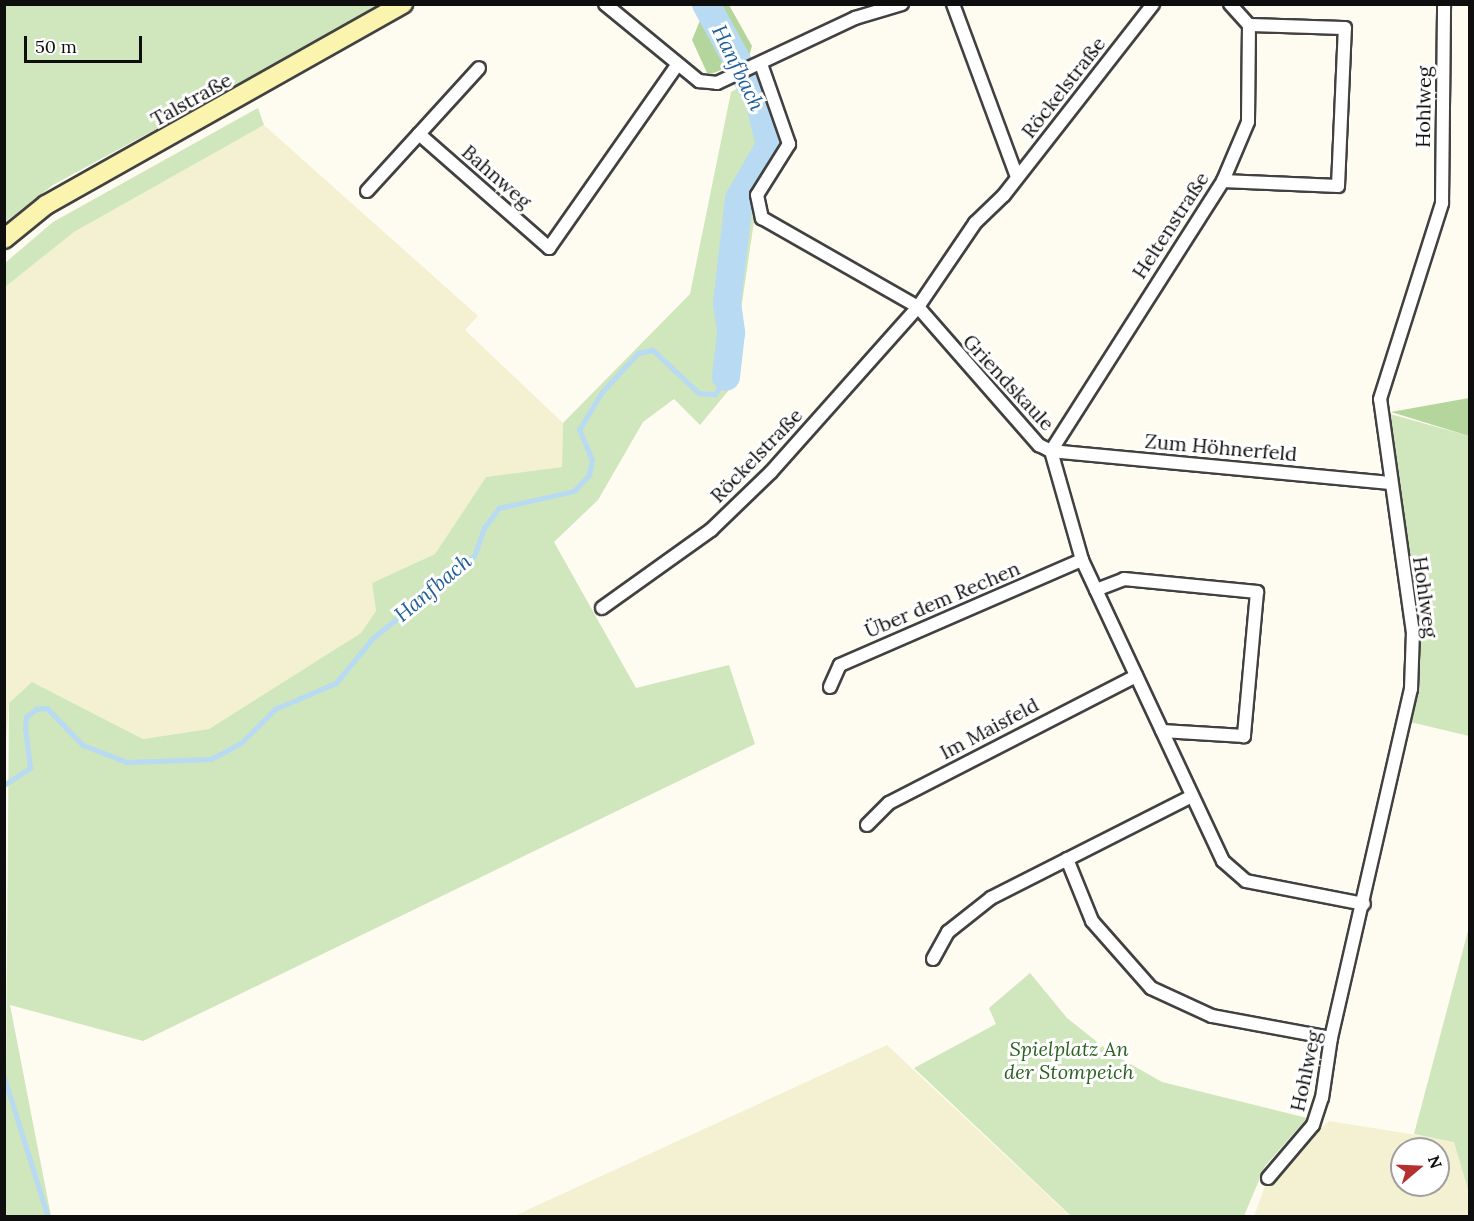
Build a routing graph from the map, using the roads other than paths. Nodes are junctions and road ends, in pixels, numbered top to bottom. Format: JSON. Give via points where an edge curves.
{"nodes":[{"id":1,"x":403,"y":4,"type":"edge"},
{"id":2,"x":902,"y":4,"type":"edge"},
{"id":3,"x":953,"y":4,"type":"edge"},
{"id":4,"x":1153,"y":4,"type":"edge"},
{"id":5,"x":1230,"y":4,"type":"edge"},
{"id":6,"x":1444,"y":4,"type":"edge"},
{"id":7,"x":605,"y":5,"type":"edge"},
{"id":8,"x":1249,"y":25,"type":"junction"},
{"id":9,"x":677,"y":65,"type":"junction"},
{"id":10,"x":756,"y":66,"type":"junction"},
{"id":11,"x":479,"y":68,"type":"dead end"},
{"id":12,"x":419,"y":134,"type":"junction"},
{"id":13,"x":1017,"y":177,"type":"junction"},
{"id":14,"x":1222,"y":181,"type":"junction"},
{"id":15,"x":367,"y":190,"type":"dead end"},
{"id":16,"x":4,"y":239,"type":"edge"},
{"id":17,"x":918,"y":307,"type":"junction"},
{"id":18,"x":1051,"y":451,"type":"junction"},
{"id":19,"x":1389,"y":483,"type":"junction"},
{"id":20,"x":1082,"y":560,"type":"junction"},
{"id":21,"x":1096,"y":590,"type":"junction"},
{"id":22,"x":602,"y":608,"type":"dead end"},
{"id":23,"x":1136,"y":676,"type":"junction"},
{"id":24,"x":830,"y":687,"type":"dead end"},
{"id":25,"x":1162,"y":731,"type":"junction"},
{"id":26,"x":1192,"y":796,"type":"junction"},
{"id":27,"x":867,"y":825,"type":"dead end"},
{"id":28,"x":1067,"y":860,"type":"junction"},
{"id":29,"x":1364,"y":904,"type":"junction"},
{"id":30,"x":933,"y":959,"type":"dead end"},
{"id":31,"x":1331,"y":1038,"type":"junction"},
{"id":32,"x":1268,"y":1178,"type":"dead end"}],
"edges":[{"from":1,"to":16,"type":"main road","name":"Talstraße","via":[[46,205]]},
{"from":2,"to":10,"type":"street","via":[[855,18]]},
{"from":3,"to":13,"type":"street"},
{"from":4,"to":13,"type":"street","name":"Röckelstraße"},
{"from":5,"to":8,"type":"street"},
{"from":6,"to":19,"type":"street","name":"Hohlweg","via":[[1442,203],[1380,399]]},
{"from":7,"to":9,"type":"street"},
{"from":8,"to":14,"type":"street","name":"Heltenstraße","via":[[1248,122]]},
{"from":8,"to":14,"type":"street","via":[[1345,28],[1338,186]]},
{"from":9,"to":10,"type":"street","via":[[699,81],[733,79]]},
{"from":9,"to":12,"type":"street","name":"Bahnweg","via":[[549,248]]},
{"from":10,"to":17,"type":"street","via":[[789,144],[757,195],[762,218]]},
{"from":11,"to":12,"type":"street"},
{"from":12,"to":15,"type":"street"},
{"from":13,"to":17,"type":"street","name":"Röckelstraße","via":[[975,222]]},
{"from":14,"to":18,"type":"street","name":"Heltenstraße"},
{"from":17,"to":18,"type":"street","name":"Griendskaule","via":[[1039,445]]},
{"from":17,"to":22,"type":"street","name":"Röckelstraße","via":[[771,472],[711,530]]},
{"from":18,"to":19,"type":"street","name":"Zum Höhnerfeld"},
{"from":18,"to":20,"type":"street","name":"Griendskaule"},
{"from":19,"to":29,"type":"street","name":"Hohlweg","via":[[1414,661],[1408,711]]},
{"from":20,"to":21,"type":"street","name":"Griendskaule"},
{"from":20,"to":24,"type":"street","name":"Über dem Rechen","via":[[840,665]]},
{"from":21,"to":23,"type":"street","name":"Griendskaule"},
{"from":21,"to":25,"type":"street","via":[[1124,579],[1257,592],[1244,736]]},
{"from":23,"to":25,"type":"street","name":"Griendskaule"},
{"from":23,"to":27,"type":"street","name":"Im Maisfeld","via":[[889,803]]},
{"from":25,"to":26,"type":"street","name":"Griendskaule"},
{"from":26,"to":28,"type":"street"},
{"from":26,"to":29,"type":"street","name":"Griendskaule","via":[[1233,872],[1246,881]]},
{"from":28,"to":30,"type":"street","via":[[991,898],[948,932]]},
{"from":28,"to":31,"type":"street","via":[[1092,921],[1151,988],[1212,1016]]},
{"from":29,"to":31,"type":"street","name":"Hohlweg"},
{"from":31,"to":32,"type":"street","name":"Hohlweg","via":[[1313,1125]]}]}
